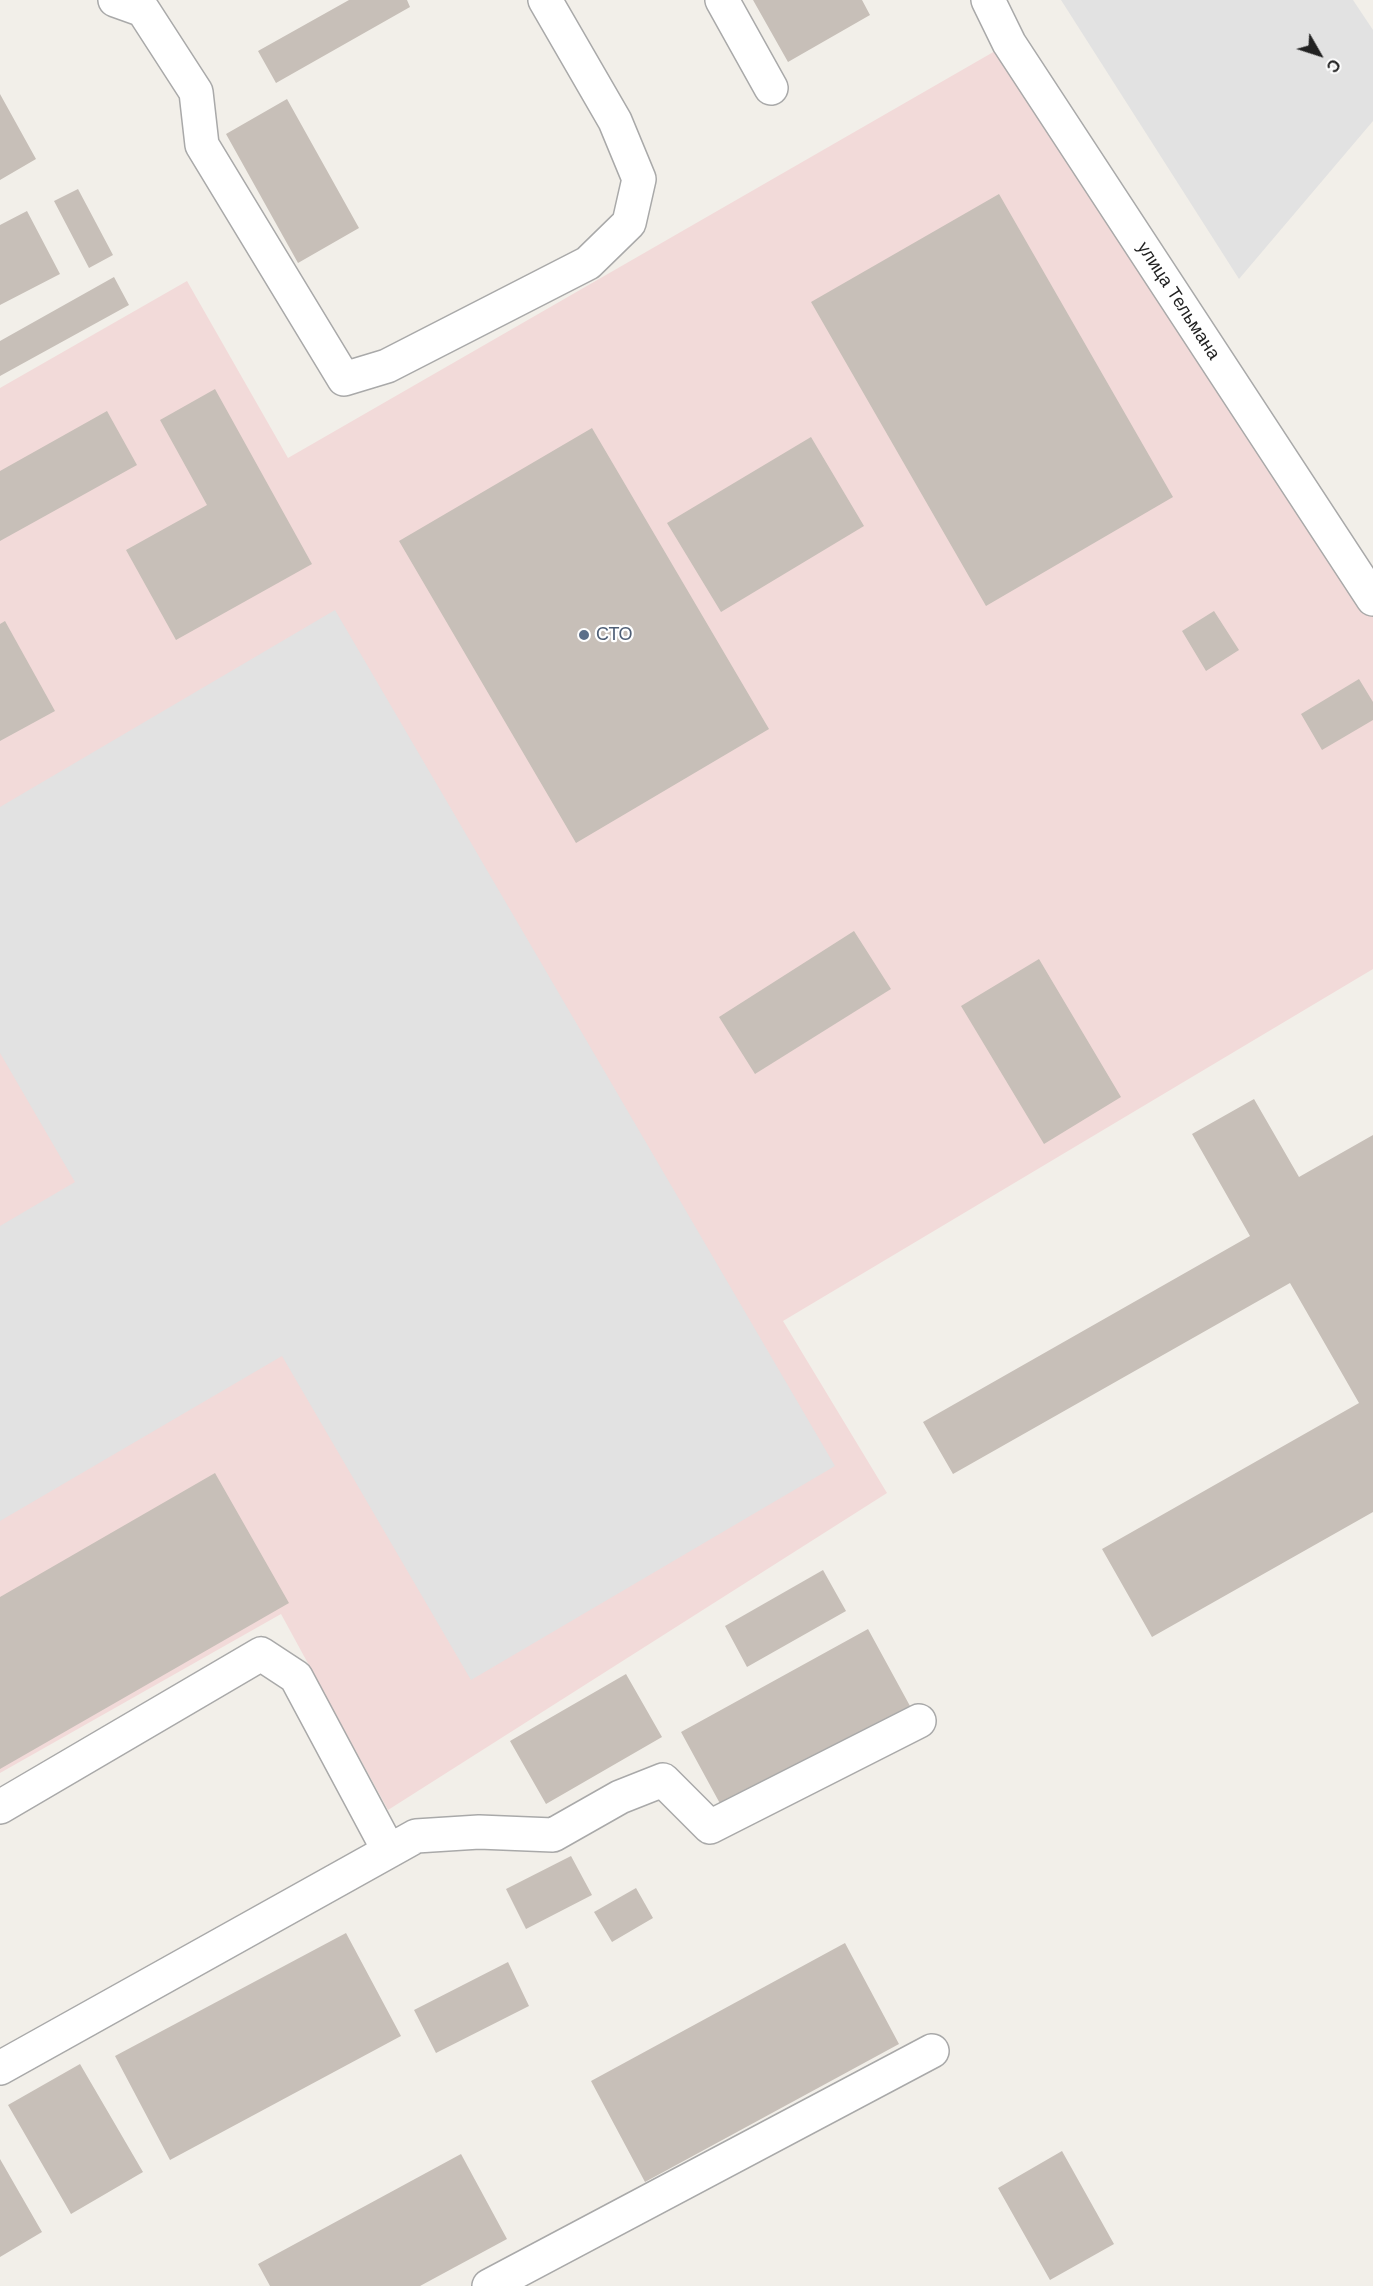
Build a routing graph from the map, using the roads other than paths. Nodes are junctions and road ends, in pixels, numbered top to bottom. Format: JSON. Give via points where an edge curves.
{"nodes":[{"id":1,"x":115,"y":0,"type":"edge"},
{"id":2,"x":545,"y":0,"type":"edge"},
{"id":3,"x":722,"y":0,"type":"edge"},
{"id":4,"x":988,"y":0,"type":"edge"},
{"id":5,"x":771,"y":88,"type":"dead end"},
{"id":6,"x":1373,"y":599,"type":"edge"},
{"id":7,"x":919,"y":1721,"type":"dead end"},
{"id":8,"x":0,"y":1807,"type":"edge"},
{"id":9,"x":389,"y":1851,"type":"junction"},
{"id":10,"x":932,"y":2051,"type":"dead end"},
{"id":11,"x":0,"y":2068,"type":"edge"},
{"id":12,"x":489,"y":2286,"type":"edge"}],
"edges":[{"from":1,"to":2,"type":"street","via":[[143,10],[196,92],[202,145],[344,379],[387,366],[588,263],[628,223],[639,179],[615,121]]},
{"from":3,"to":5,"type":"street"},
{"from":4,"to":6,"type":"street","name":"улица Тельмана","via":[[1014,51]]},
{"from":7,"to":9,"type":"street","via":[[710,1827],[663,1780],[620,1797],[554,1835],[479,1832],[416,1836]]},
{"from":8,"to":9,"type":"street","via":[[261,1654],[296,1677]]},
{"from":9,"to":11,"type":"street"},
{"from":10,"to":12,"type":"street"}]}
